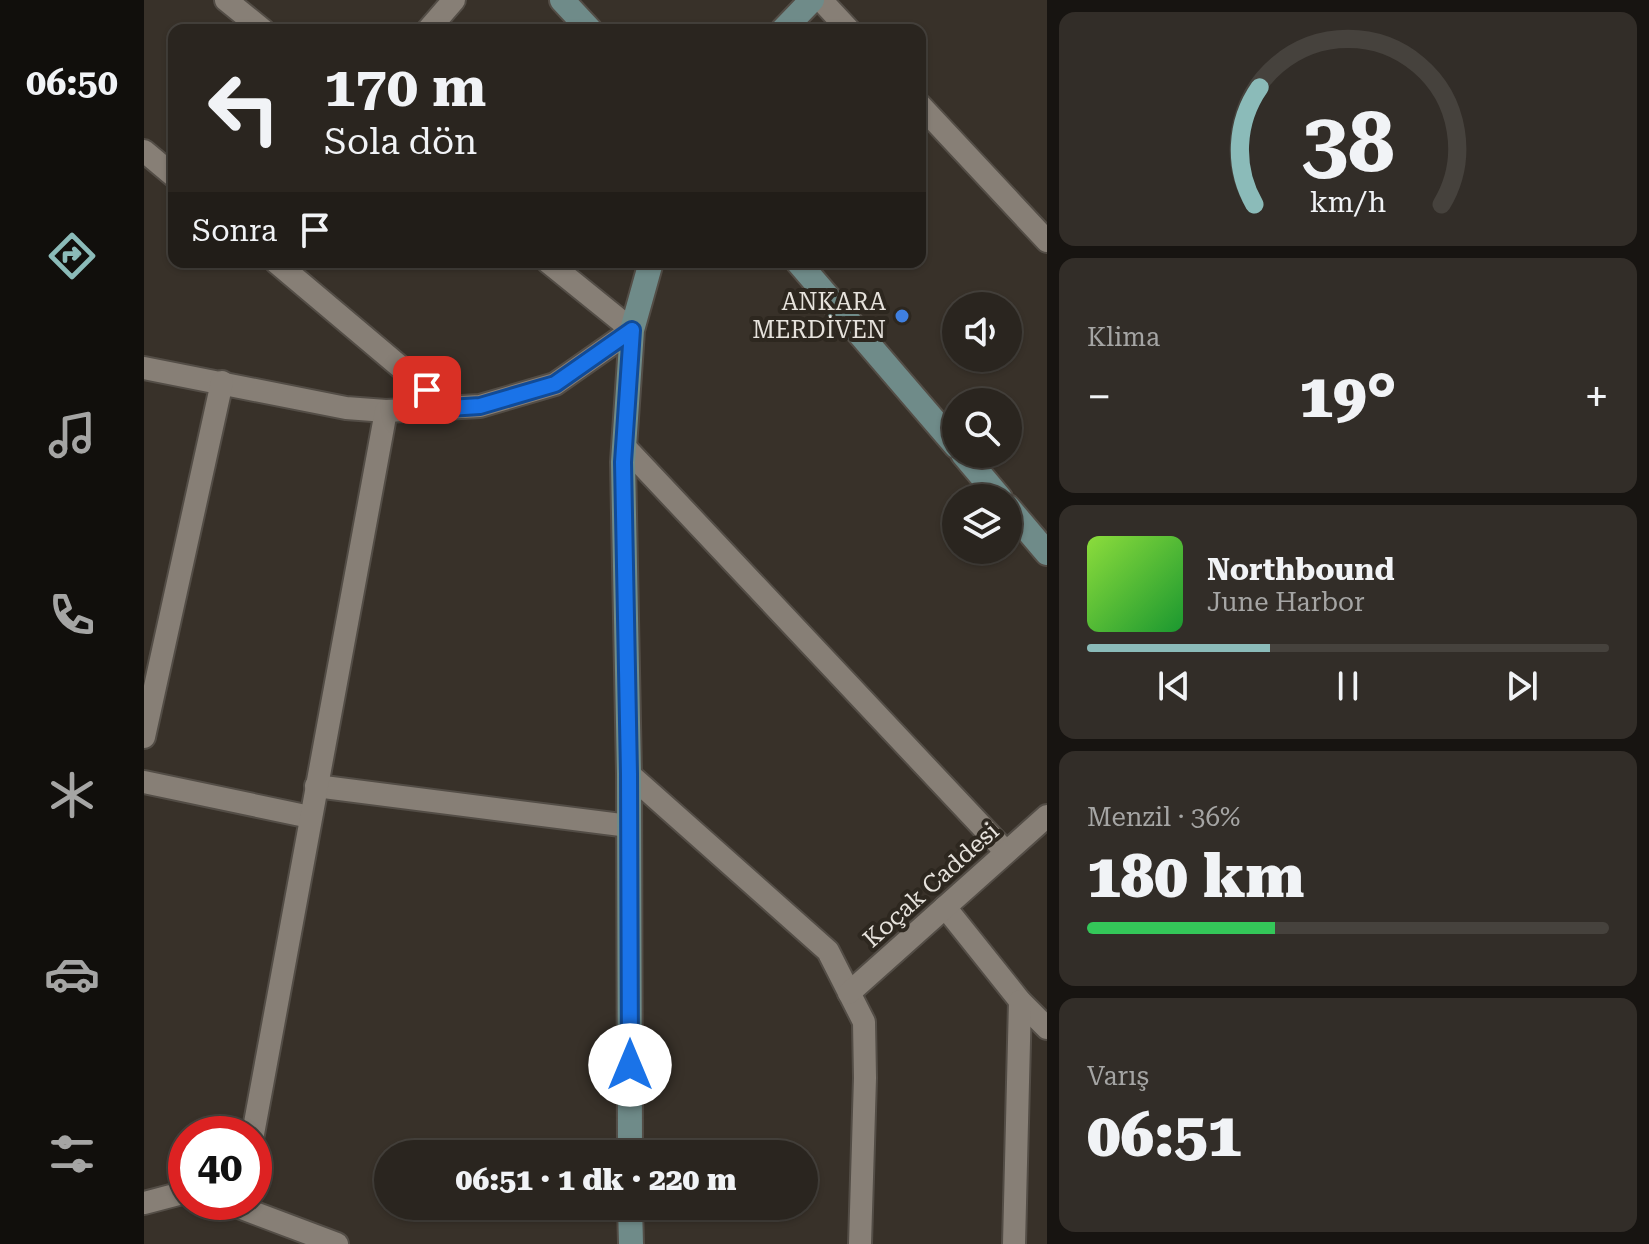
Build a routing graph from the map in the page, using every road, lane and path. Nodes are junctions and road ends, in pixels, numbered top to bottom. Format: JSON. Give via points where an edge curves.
{"nodes":[{"id":1,"x":226,"y":0,"type":"edge"},
{"id":2,"x":454,"y":0,"type":"edge"},
{"id":3,"x":562,"y":0,"type":"edge"},
{"id":4,"x":812,"y":0,"type":"edge"},
{"id":5,"x":821,"y":0,"type":"edge"},
{"id":6,"x":256,"y":24,"type":"edge"},
{"id":7,"x":433,"y":24,"type":"edge"},
{"id":8,"x":584,"y":24,"type":"edge"},
{"id":9,"x":789,"y":24,"type":"edge"},
{"id":10,"x":843,"y":24,"type":"edge"},
{"id":11,"x":926,"y":111,"type":"edge"},
{"id":12,"x":144,"y":151,"type":"edge"},
{"id":13,"x":168,"y":171,"type":"edge"},
{"id":14,"x":1047,"y":241,"type":"edge"},
{"id":15,"x":283,"y":268,"type":"edge"},
{"id":16,"x":555,"y":268,"type":"edge"},
{"id":17,"x":649,"y":268,"type":"edge"},
{"id":18,"x":803,"y":268,"type":"edge"},
{"id":19,"x":632,"y":330,"type":"junction"},
{"id":20,"x":144,"y":368,"type":"edge"},
{"id":21,"x":222,"y":382,"type":"junction"},
{"id":22,"x":449,"y":408,"type":"junction"},
{"id":23,"x":386,"y":411,"type":"junction"},
{"id":24,"x":942,"y":430,"type":"edge"},
{"id":25,"x":624,"y":446,"type":"junction"},
{"id":26,"x":975,"y":468,"type":"edge"},
{"id":27,"x":988,"y":484,"type":"edge"},
{"id":28,"x":1022,"y":524,"type":"edge"},
{"id":29,"x":1047,"y":553,"type":"edge"},
{"id":30,"x":144,"y":737,"type":"edge"},
{"id":31,"x":629,"y":774,"type":"junction"},
{"id":32,"x":144,"y":782,"type":"edge"},
{"id":33,"x":316,"y":786,"type":"junction"},
{"id":34,"x":1047,"y":816,"type":"edge"},
{"id":35,"x":310,"y":817,"type":"junction"},
{"id":36,"x":629,"y":826,"type":"junction"},
{"id":37,"x":1006,"y":852,"type":"junction"},
{"id":38,"x":945,"y":907,"type":"junction"},
{"id":39,"x":849,"y":993,"type":"junction"},
{"id":40,"x":1020,"y":1001,"type":"junction"},
{"id":41,"x":1047,"y":1028,"type":"edge"},
{"id":42,"x":256,"y":1116,"type":"edge"},
{"id":43,"x":630,"y":1140,"type":"edge"},
{"id":44,"x":168,"y":1197,"type":"edge"},
{"id":45,"x":144,"y":1203,"type":"edge"},
{"id":46,"x":272,"y":1219,"type":"edge"},
{"id":47,"x":630,"y":1220,"type":"edge"},
{"id":48,"x":337,"y":1244,"type":"edge"},
{"id":49,"x":631,"y":1244,"type":"edge"},
{"id":50,"x":860,"y":1244,"type":"edge"},
{"id":51,"x":1014,"y":1244,"type":"edge"}],
"edges":[{"from":1,"to":6,"type":"street"},
{"from":2,"to":7,"type":"street"},
{"from":3,"to":8,"type":"street"},
{"from":4,"to":9,"type":"street"},
{"from":5,"to":10,"type":"street"},
{"from":11,"to":14,"type":"street"},
{"from":12,"to":13,"type":"street"},
{"from":15,"to":22,"type":"street"},
{"from":16,"to":19,"type":"street"},
{"from":17,"to":19,"type":"street"},
{"from":18,"to":24,"type":"street"},
{"from":19,"to":22,"type":"street","via":[[555,384],[480,406]]},
{"from":19,"to":25,"type":"street"},
{"from":20,"to":21,"type":"street"},
{"from":21,"to":23,"type":"street","via":[[346,408]]},
{"from":21,"to":30,"type":"street"},
{"from":22,"to":23,"type":"street"},
{"from":23,"to":33,"type":"street"},
{"from":25,"to":31,"type":"street"},
{"from":25,"to":37,"type":"street"},
{"from":26,"to":27,"type":"street"},
{"from":28,"to":29,"type":"street"},
{"from":31,"to":36,"type":"street"},
{"from":31,"to":39,"type":"street","via":[[828,951]]},
{"from":32,"to":35,"type":"street"},
{"from":33,"to":35,"type":"street"},
{"from":33,"to":36,"type":"street"},
{"from":34,"to":37,"type":"street","name":"Koçak Caddesi"},
{"from":35,"to":42,"type":"street"},
{"from":36,"to":43,"type":"street"},
{"from":37,"to":38,"type":"street","name":"Koçak Caddesi"},
{"from":38,"to":39,"type":"street","name":"Koçak Caddesi"},
{"from":38,"to":40,"type":"street"},
{"from":39,"to":50,"type":"street","via":[[864,1022]]},
{"from":40,"to":41,"type":"street"},
{"from":40,"to":51,"type":"street"},
{"from":44,"to":45,"type":"street"},
{"from":46,"to":48,"type":"street"},
{"from":47,"to":49,"type":"street"}]}
